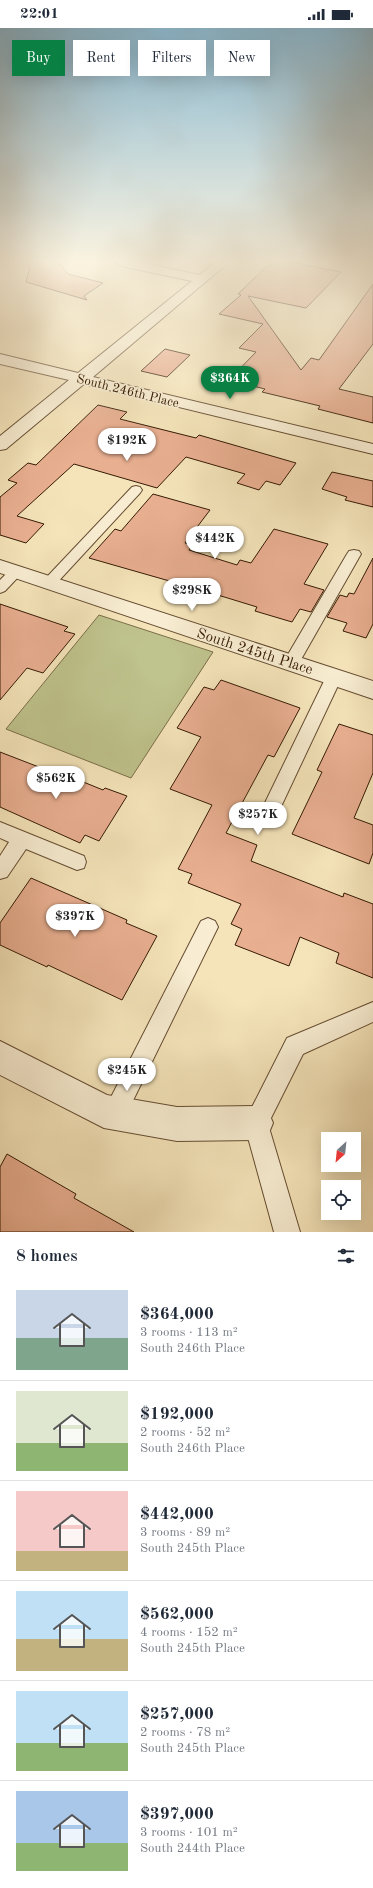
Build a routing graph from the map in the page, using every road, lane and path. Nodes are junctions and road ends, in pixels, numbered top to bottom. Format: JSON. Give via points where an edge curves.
{"nodes":[{"id":1,"x":155,"y":318,"type":"edge"},
{"id":2,"x":0,"y":359,"type":"edge"},
{"id":3,"x":81,"y":379,"type":"junction"},
{"id":4,"x":0,"y":445,"type":"edge"},
{"id":5,"x":373,"y":449,"type":"edge"},
{"id":6,"x":136,"y":490,"type":"dead end"},
{"id":7,"x":354,"y":554,"type":"dead end"},
{"id":8,"x":8,"y":569,"type":"edge"},
{"id":9,"x":49,"y":582,"type":"junction"},
{"id":10,"x":0,"y":588,"type":"edge"},
{"id":11,"x":291,"y":663,"type":"junction"},
{"id":12,"x":334,"y":677,"type":"junction"},
{"id":13,"x":373,"y":690,"type":"edge"},
{"id":14,"x":270,"y":811,"type":"dead end"},
{"id":15,"x":0,"y":830,"type":"edge"},
{"id":16,"x":22,"y":839,"type":"junction"},
{"id":17,"x":78,"y":862,"type":"dead end"},
{"id":18,"x":0,"y":871,"type":"edge"},
{"id":19,"x":208,"y":927,"type":"dead end"},
{"id":20,"x":372,"y":1012,"type":"dead end"},
{"id":21,"x":0,"y":1057,"type":"edge"},
{"id":22,"x":115,"y":1113,"type":"junction"},
{"id":23,"x":256,"y":1123,"type":"junction"},
{"id":24,"x":287,"y":1232,"type":"edge"}],
"edges":[{"from":1,"to":3,"type":"street"},
{"from":2,"to":3,"type":"street","name":"South 246th Place"},
{"from":3,"to":4,"type":"street"},
{"from":3,"to":5,"type":"street","name":"South 246th Place"},
{"from":6,"to":9,"type":"lane"},
{"from":7,"to":11,"type":"lane"},
{"from":8,"to":9,"type":"street","name":"South 245th Place"},
{"from":8,"to":10,"type":"lane"},
{"from":9,"to":11,"type":"street","name":"South 245th Place"},
{"from":11,"to":12,"type":"street","name":"South 245th Place"},
{"from":12,"to":13,"type":"street","name":"South 245th Place"},
{"from":12,"to":14,"type":"lane"},
{"from":15,"to":16,"type":"lane"},
{"from":16,"to":17,"type":"lane"},
{"from":16,"to":18,"type":"lane"},
{"from":19,"to":22,"type":"lane"},
{"from":20,"to":23,"type":"lane","via":[[296,1046]]},
{"from":21,"to":22,"type":"street","via":[[104,1111]]},
{"from":22,"to":23,"type":"street","via":[[177,1124]]},
{"from":23,"to":24,"type":"lane"}]}
